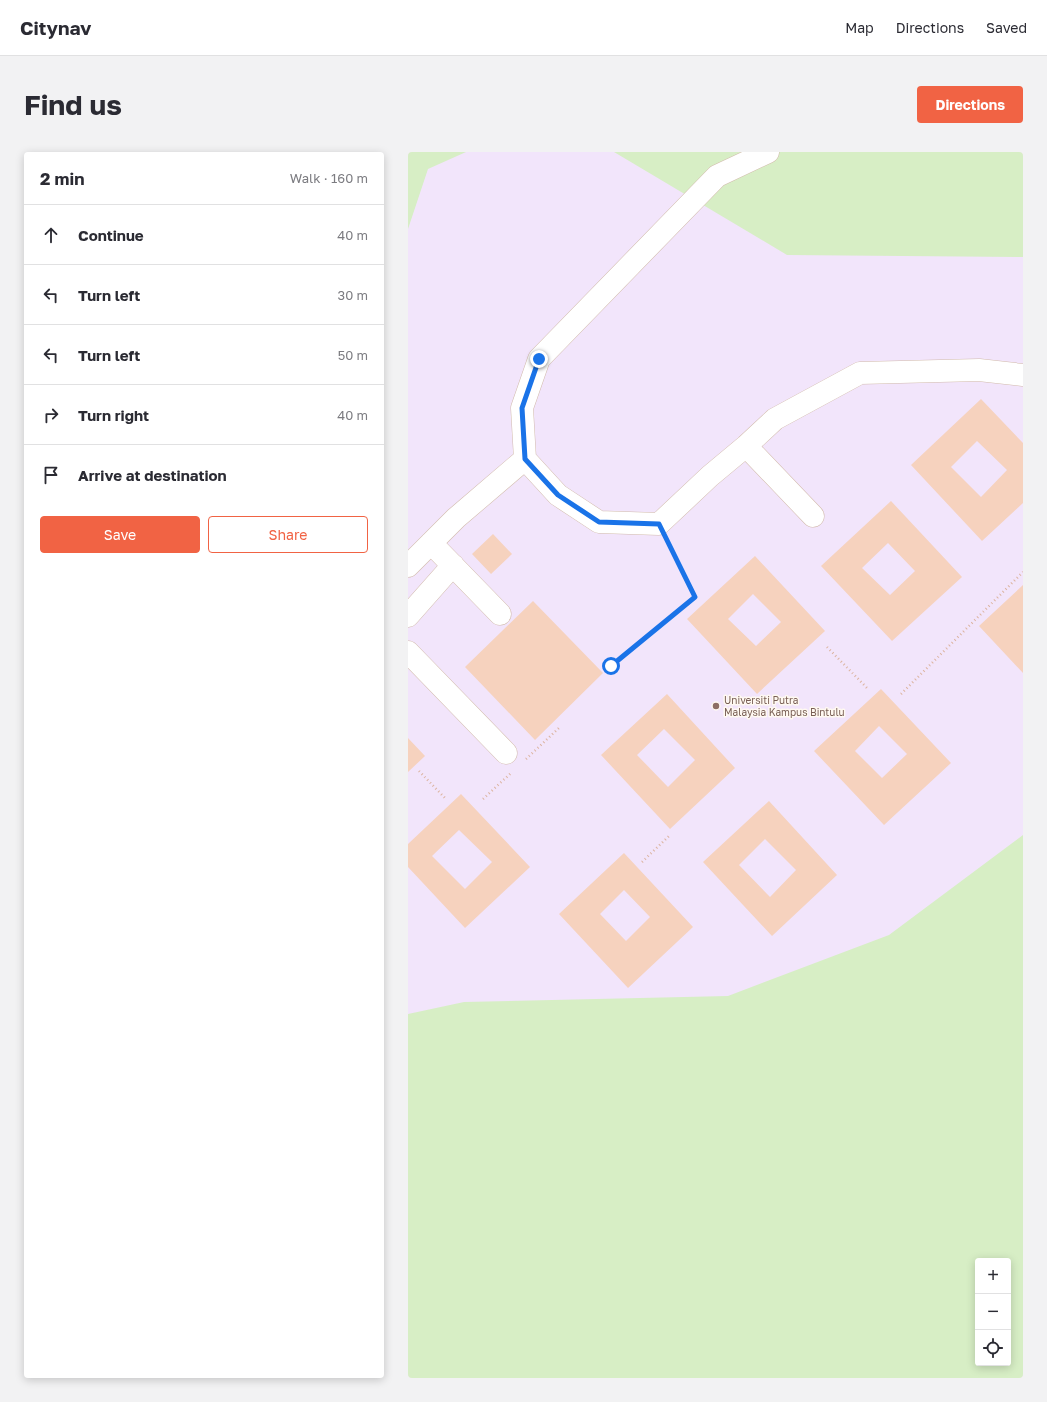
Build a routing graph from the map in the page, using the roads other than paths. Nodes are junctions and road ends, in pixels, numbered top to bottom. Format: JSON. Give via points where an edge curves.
{"nodes":[{"id":1,"x":768,"y":152,"type":"edge"},
{"id":2,"x":1023,"y":375,"type":"edge"},
{"id":3,"x":746,"y":446,"type":"junction"},
{"id":4,"x":525,"y":459,"type":"junction"},
{"id":5,"x":812,"y":516,"type":"dead end"},
{"id":6,"x":431,"y":543,"type":"junction"},
{"id":7,"x":408,"y":566,"type":"edge"},
{"id":8,"x":452,"y":566,"type":"junction"},
{"id":9,"x":500,"y":614,"type":"dead end"},
{"id":10,"x":408,"y":616,"type":"edge"},
{"id":11,"x":408,"y":652,"type":"edge"},
{"id":12,"x":506,"y":753,"type":"dead end"}],
"edges":[{"from":1,"to":4,"type":"street","via":[[718,176],[539,359],[522,408]]},
{"from":2,"to":3,"type":"street","via":[[979,370],[860,373],[775,419]]},
{"from":3,"to":4,"type":"street","via":[[659,524],[599,522],[558,495]]},
{"from":3,"to":5,"type":"street"},
{"from":4,"to":6,"type":"street"},
{"from":6,"to":7,"type":"street"},
{"from":6,"to":8,"type":"street"},
{"from":8,"to":9,"type":"street"},
{"from":8,"to":10,"type":"street"},
{"from":11,"to":12,"type":"street"}]}
